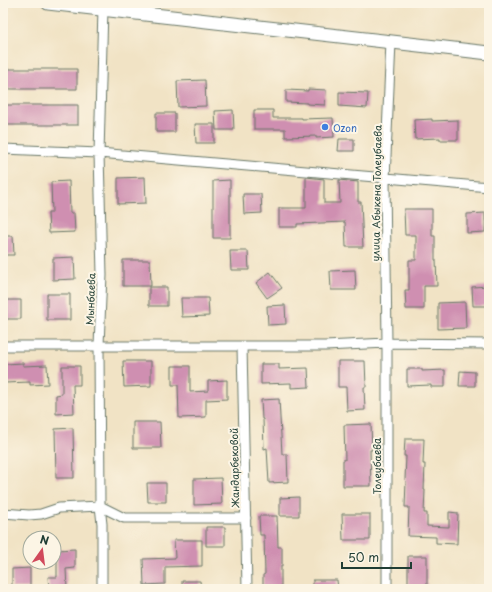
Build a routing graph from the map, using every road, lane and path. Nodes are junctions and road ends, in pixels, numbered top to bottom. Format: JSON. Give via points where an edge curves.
{"nodes":[{"id":1,"x":48,"y":3,"type":"edge"},
{"id":2,"x":103,"y":9,"type":"junction"},
{"id":3,"x":391,"y":42,"type":"junction"},
{"id":4,"x":489,"y":53,"type":"edge"},
{"id":5,"x":3,"y":149,"type":"edge"},
{"id":6,"x":99,"y":153,"type":"junction"},
{"id":7,"x":385,"y":179,"type":"junction"},
{"id":8,"x":489,"y":187,"type":"edge"},
{"id":9,"x":387,"y":343,"type":"junction"},
{"id":10,"x":489,"y":344,"type":"edge"},
{"id":11,"x":99,"y":345,"type":"junction"},
{"id":12,"x":3,"y":346,"type":"edge"},
{"id":13,"x":242,"y":346,"type":"junction"},
{"id":14,"x":100,"y":506,"type":"junction"},
{"id":15,"x":3,"y":513,"type":"edge"},
{"id":16,"x":246,"y":518,"type":"junction"},
{"id":17,"x":102,"y":589,"type":"edge"},
{"id":18,"x":247,"y":589,"type":"edge"},
{"id":19,"x":387,"y":589,"type":"edge"}],
"edges":[{"from":1,"to":2,"type":"main road"},
{"from":2,"to":3,"type":"main road"},
{"from":2,"to":6,"type":"street","name":"Мынбаева"},
{"from":3,"to":4,"type":"main road"},
{"from":3,"to":7,"type":"street","name":"улица Абыкена Толеубаева"},
{"from":5,"to":6,"type":"street"},
{"from":6,"to":7,"type":"street"},
{"from":6,"to":11,"type":"street","name":"Мынбаева","via":[[102,274]]},
{"from":7,"to":8,"type":"street"},
{"from":7,"to":9,"type":"street","name":"улица Абыкена Толеубаева"},
{"from":9,"to":10,"type":"street"},
{"from":9,"to":13,"type":"street"},
{"from":9,"to":19,"type":"street","name":"Толеубаева"},
{"from":11,"to":12,"type":"street"},
{"from":11,"to":13,"type":"street"},
{"from":11,"to":14,"type":"street","name":"Мынбаева"},
{"from":13,"to":16,"type":"street","name":"Жандарбековой"},
{"from":14,"to":15,"type":"street","via":[[59,508],[29,515]]},
{"from":14,"to":16,"type":"street","via":[[124,518]]},
{"from":14,"to":17,"type":"street","name":"Мынбаева"},
{"from":16,"to":18,"type":"street","name":"Жандарбековой"}]}
